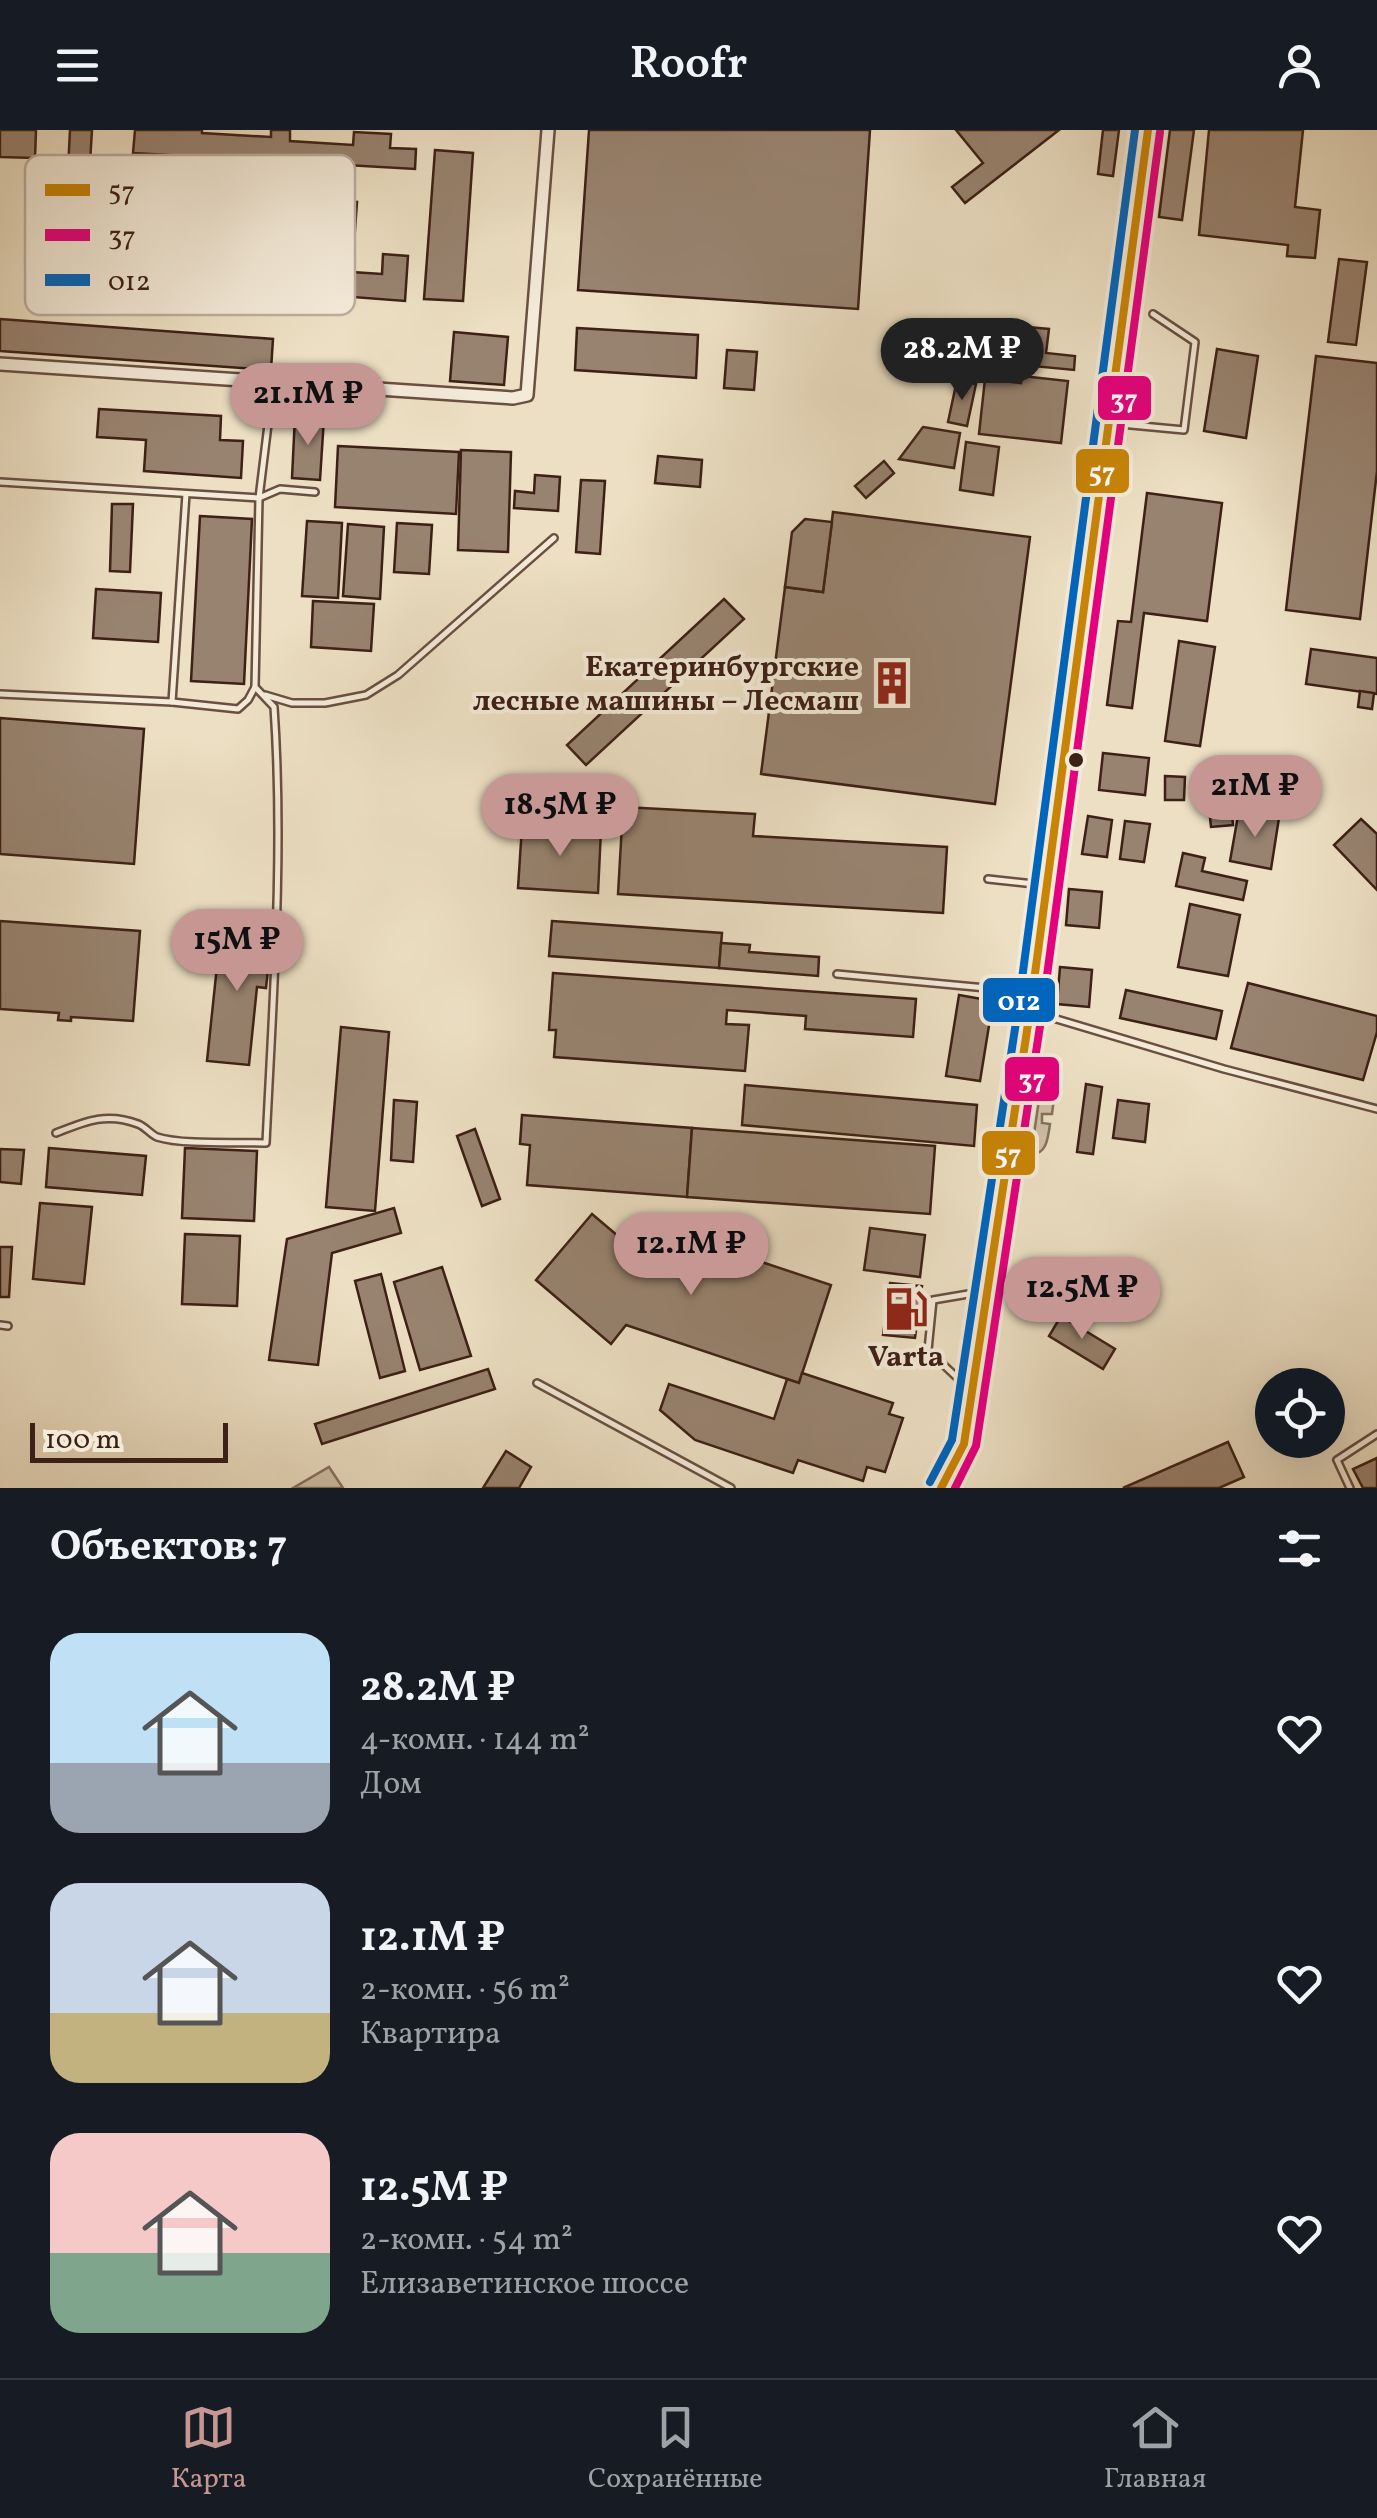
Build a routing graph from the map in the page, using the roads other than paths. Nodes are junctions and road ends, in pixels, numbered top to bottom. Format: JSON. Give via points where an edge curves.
{"nodes":[{"id":1,"x":548,"y":130,"type":"edge"},
{"id":2,"x":1148,"y":130,"type":"edge"},
{"id":3,"x":1153,"y":314,"type":"dead end"},
{"id":4,"x":0,"y":364,"type":"edge"},
{"id":5,"x":274,"y":381,"type":"junction"},
{"id":6,"x":1107,"y":422,"type":"junction"},
{"id":7,"x":0,"y":482,"type":"edge"},
{"id":8,"x":315,"y":492,"type":"dead end"},
{"id":9,"x":186,"y":494,"type":"junction"},
{"id":10,"x":259,"y":498,"type":"junction"},
{"id":11,"x":554,"y":538,"type":"dead end"},
{"id":12,"x":255,"y":687,"type":"junction"},
{"id":13,"x":0,"y":694,"type":"edge"},
{"id":14,"x":262,"y":694,"type":"junction"},
{"id":15,"x":172,"y":702,"type":"junction"},
{"id":16,"x":988,"y":879,"type":"dead end"},
{"id":17,"x":1046,"y":886,"type":"junction"},
{"id":18,"x":836,"y":974,"type":"dead end"},
{"id":19,"x":1032,"y":992,"type":"junction"},
{"id":20,"x":1030,"y":1011,"type":"junction"},
{"id":21,"x":1377,"y":1109,"type":"edge"},
{"id":22,"x":56,"y":1133,"type":"dead end"},
{"id":23,"x":986,"y":1291,"type":"junction"},
{"id":24,"x":1064,"y":1304,"type":"dead end"},
{"id":25,"x":536,"y":1383,"type":"dead end"},
{"id":26,"x":972,"y":1392,"type":"junction"},
{"id":27,"x":1377,"y":1434,"type":"edge"},
{"id":28,"x":730,"y":1488,"type":"edge"},
{"id":29,"x":941,"y":1488,"type":"edge"},
{"id":30,"x":1350,"y":1488,"type":"edge"}],
"edges":[{"from":1,"to":5,"type":"street","via":[[527,395]]},
{"from":2,"to":6,"type":"main road"},
{"from":3,"to":6,"type":"lane","via":[[1195,342],[1184,430]]},
{"from":4,"to":5,"type":"street"},
{"from":5,"to":10,"type":"lane"},
{"from":6,"to":17,"type":"main road"},
{"from":7,"to":9,"type":"lane"},
{"from":8,"to":10,"type":"lane","via":[[280,490]]},
{"from":9,"to":10,"type":"lane"},
{"from":9,"to":15,"type":"lane"},
{"from":10,"to":12,"type":"lane"},
{"from":11,"to":14,"type":"lane","via":[[366,696],[292,703]]},
{"from":12,"to":14,"type":"lane"},
{"from":12,"to":15,"type":"lane","via":[[238,709]]},
{"from":13,"to":15,"type":"lane"},
{"from":14,"to":22,"type":"lane","via":[[274,707],[278,876],[266,1143],[154,1136],[118,1116]]},
{"from":16,"to":17,"type":"lane"},
{"from":17,"to":19,"type":"main road"},
{"from":18,"to":19,"type":"lane"},
{"from":19,"to":20,"type":"main road"},
{"from":20,"to":21,"type":"lane"},
{"from":20,"to":23,"type":"main road"},
{"from":23,"to":24,"type":"lane"},
{"from":23,"to":26,"type":"main road"},
{"from":23,"to":26,"type":"lane","via":[[933,1300],[928,1350]]},
{"from":25,"to":28,"type":"lane"},
{"from":26,"to":29,"type":"main road","via":[[964,1444]]},
{"from":27,"to":30,"type":"lane","via":[[1337,1460]]}]}
